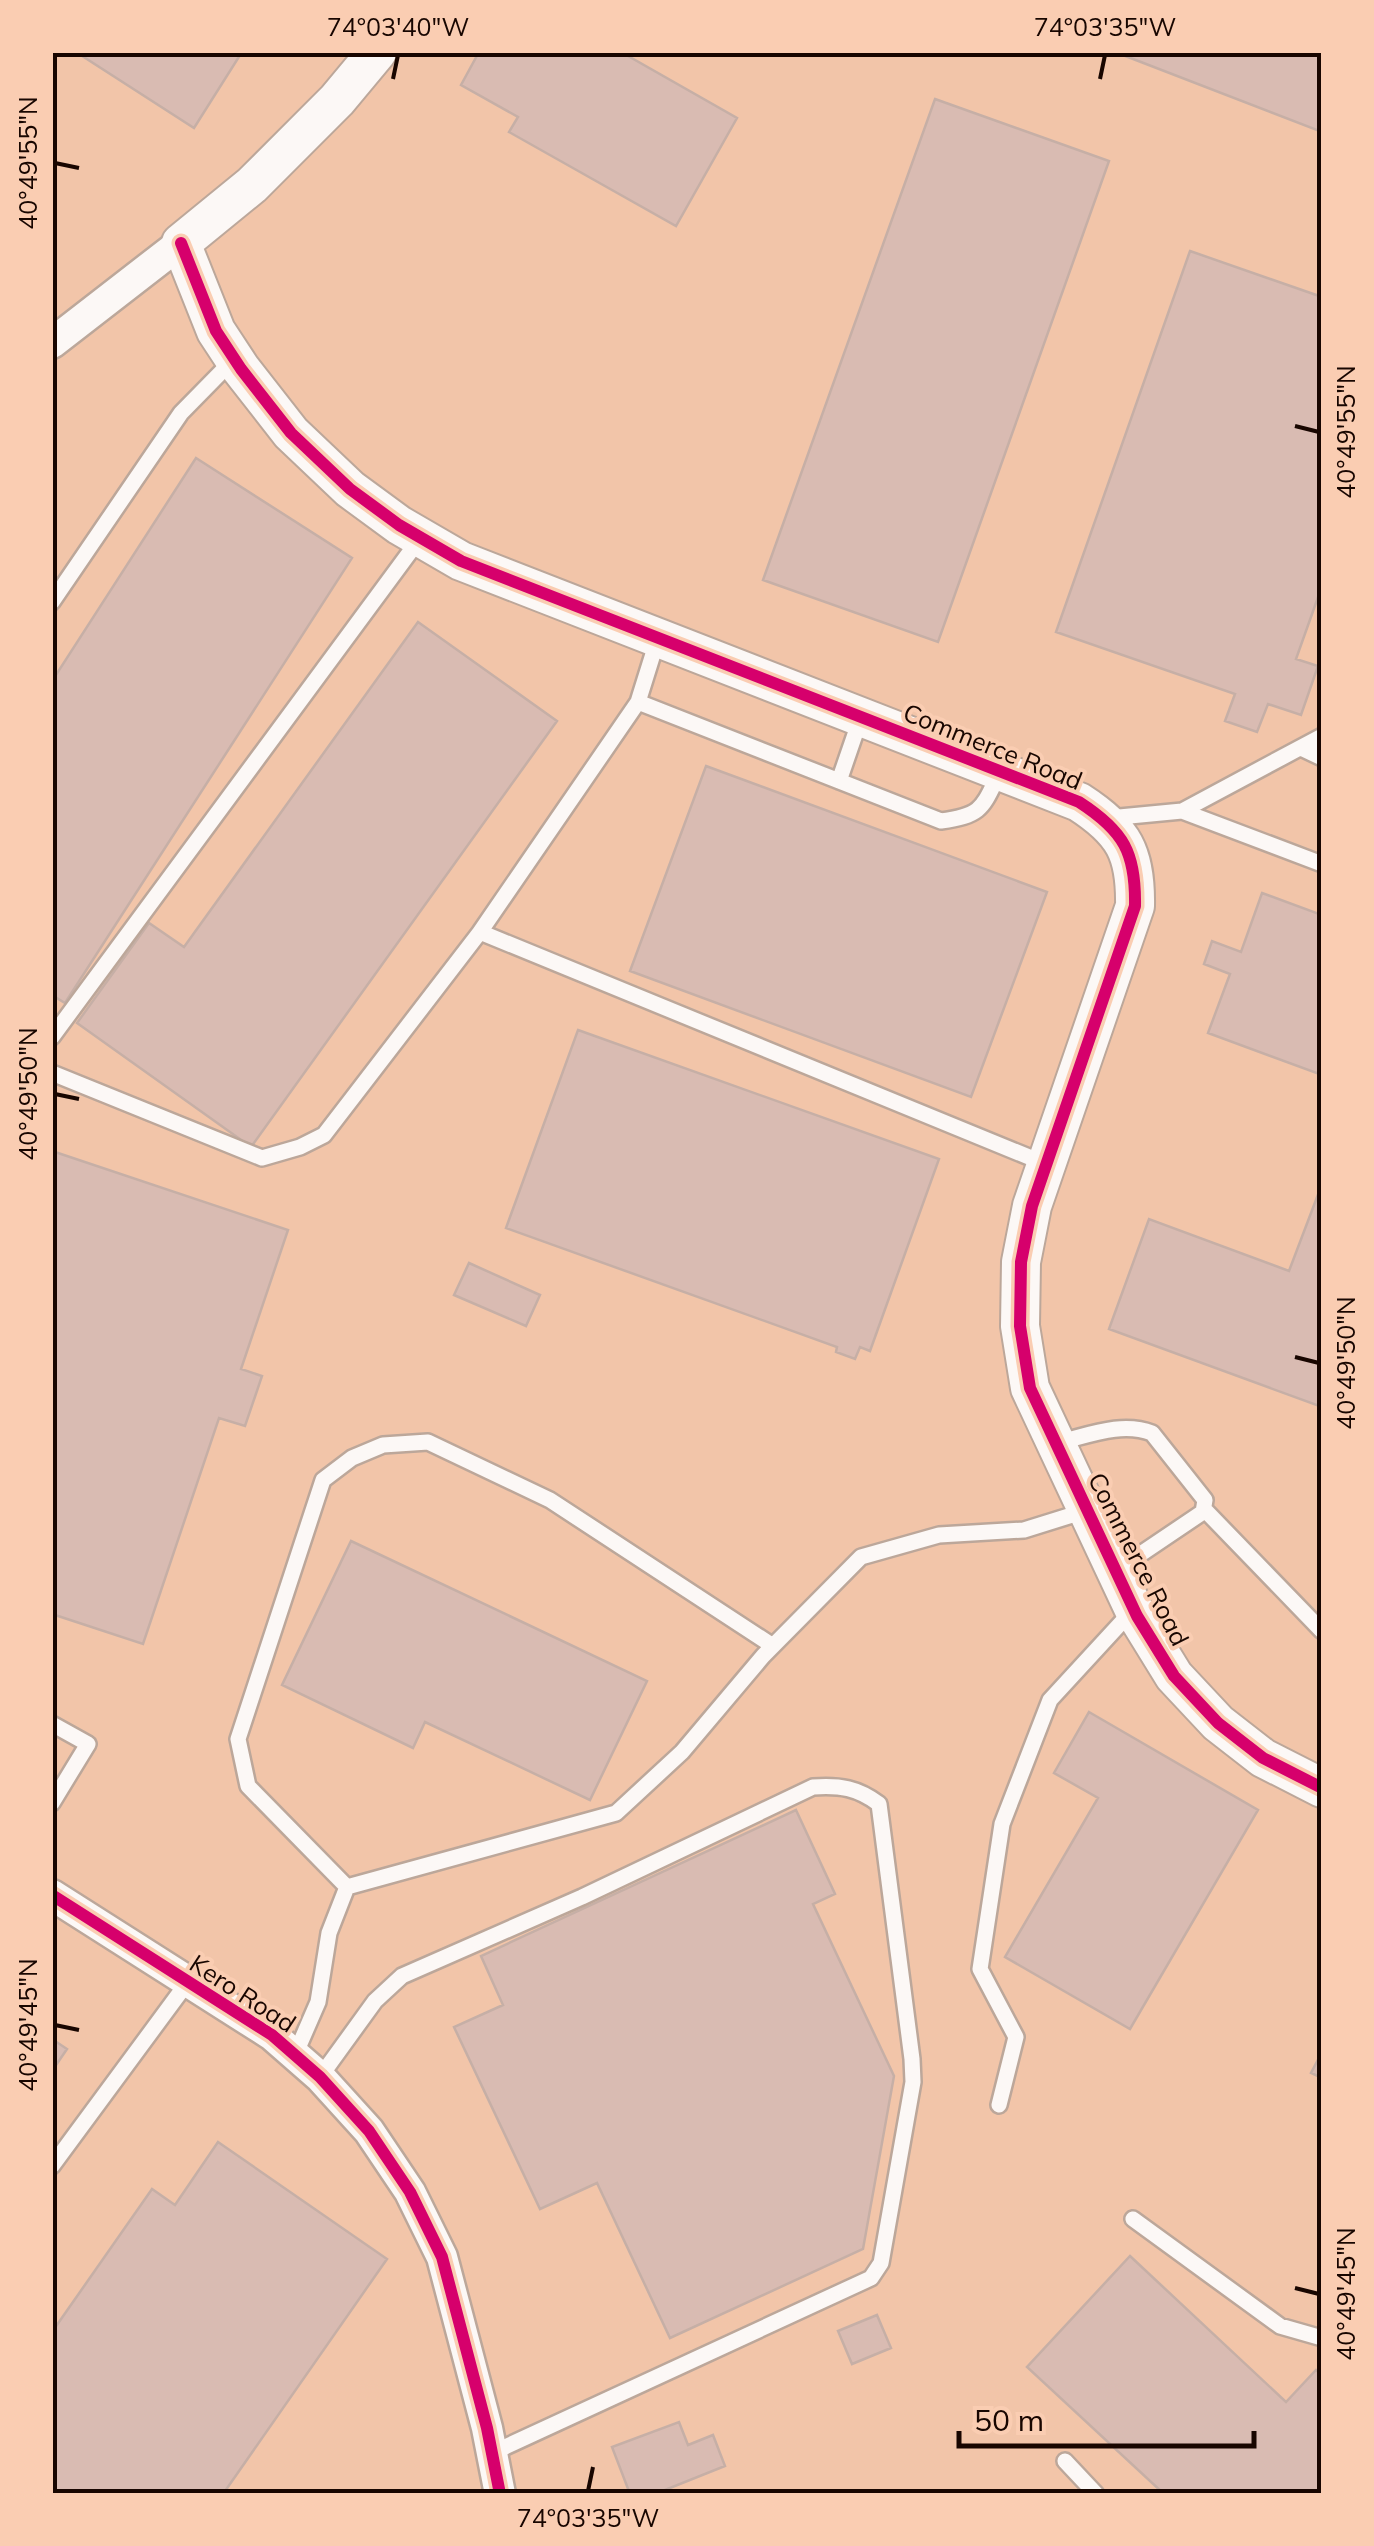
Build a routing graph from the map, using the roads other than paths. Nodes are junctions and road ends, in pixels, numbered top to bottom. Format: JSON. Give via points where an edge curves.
{"nodes":[{"id":1,"x":377,"y":52,"type":"edge"},
{"id":2,"x":180,"y":244,"type":"junction"},
{"id":3,"x":52,"y":342,"type":"edge"},
{"id":4,"x":234,"y":359,"type":"junction"},
{"id":5,"x":420,"y":537,"type":"junction"},
{"id":6,"x":52,"y":602,"type":"edge"},
{"id":7,"x":658,"y":638,"type":"junction"},
{"id":8,"x":638,"y":702,"type":"junction"},
{"id":9,"x":862,"y":717,"type":"junction"},
{"id":10,"x":1322,"y":736,"type":"edge"},
{"id":11,"x":1300,"y":748,"type":"junction"},
{"id":12,"x":1322,"y":758,"type":"edge"},
{"id":13,"x":1000,"y":772,"type":"junction"},
{"id":14,"x":839,"y":782,"type":"junction"},
{"id":15,"x":1182,"y":812,"type":"junction"},
{"id":16,"x":1105,"y":819,"type":"junction"},
{"id":17,"x":1322,"y":864,"type":"edge"},
{"id":18,"x":480,"y":932,"type":"junction"},
{"id":19,"x":52,"y":1037,"type":"edge"},
{"id":20,"x":52,"y":1073,"type":"edge"},
{"id":21,"x":1046,"y":1164,"type":"junction"},
{"id":22,"x":1056,"y":1443,"type":"junction"},
{"id":23,"x":1088,"y":1510,"type":"junction"},
{"id":24,"x":1205,"y":1510,"type":"junction"},
{"id":25,"x":1116,"y":1571,"type":"junction"},
{"id":26,"x":1134,"y":1609,"type":"junction"},
{"id":27,"x":1322,"y":1631,"type":"edge"},
{"id":28,"x":773,"y":1646,"type":"junction"},
{"id":29,"x":52,"y":1724,"type":"edge"},
{"id":30,"x":1322,"y":1788,"type":"edge"},
{"id":31,"x":52,"y":1803,"type":"edge"},
{"id":32,"x":346,"y":1887,"type":"junction"},
{"id":33,"x":52,"y":1895,"type":"edge"},
{"id":34,"x":187,"y":1983,"type":"junction"},
{"id":35,"x":295,"y":2055,"type":"junction"},
{"id":36,"x":320,"y":2077,"type":"junction"},
{"id":37,"x":999,"y":2105,"type":"dead end"},
{"id":38,"x":52,"y":2166,"type":"edge"},
{"id":39,"x":1133,"y":2219,"type":"dead end"},
{"id":40,"x":1322,"y":2338,"type":"edge"},
{"id":41,"x":492,"y":2453,"type":"junction"},
{"id":42,"x":1064,"y":2461,"type":"dead end"},
{"id":43,"x":500,"y":2494,"type":"edge"},
{"id":44,"x":1096,"y":2494,"type":"edge"}],
"edges":[{"from":1,"to":2,"type":"street","via":[[252,185]]},
{"from":2,"to":3,"type":"street"},
{"from":2,"to":4,"type":"street","name":"Commerce Road"},
{"from":4,"to":5,"type":"street","name":"Commerce Road","via":[[291,432],[350,489]]},
{"from":4,"to":6,"type":"lane","via":[[181,413]]},
{"from":5,"to":7,"type":"street","name":"Commerce Road"},
{"from":5,"to":19,"type":"lane"},
{"from":7,"to":8,"type":"lane"},
{"from":7,"to":9,"type":"street","name":"Commerce Road"},
{"from":8,"to":14,"type":"lane"},
{"from":8,"to":18,"type":"lane"},
{"from":9,"to":13,"type":"street","name":"Commerce Road"},
{"from":9,"to":14,"type":"lane"},
{"from":10,"to":11,"type":"lane"},
{"from":11,"to":12,"type":"lane"},
{"from":11,"to":15,"type":"lane"},
{"from":13,"to":14,"type":"lane","via":[[982,806],[941,821]]},
{"from":13,"to":16,"type":"street","name":"Commerce Road"},
{"from":15,"to":16,"type":"lane"},
{"from":15,"to":17,"type":"lane"},
{"from":16,"to":21,"type":"street","name":"Commerce Road","via":[[1126,846],[1136,906]]},
{"from":18,"to":20,"type":"lane","via":[[324,1135],[300,1147],[262,1158]]},
{"from":18,"to":21,"type":"lane"},
{"from":21,"to":22,"type":"street","name":"Commerce Road","via":[[1021,1262],[1020,1326],[1030,1388]]},
{"from":22,"to":23,"type":"street","name":"Commerce Road"},
{"from":22,"to":24,"type":"lane","via":[[1125,1428],[1152,1432],[1205,1500]]},
{"from":23,"to":25,"type":"street","name":"Commerce Road"},
{"from":23,"to":28,"type":"lane","via":[[1024,1530],[939,1535],[861,1557]]},
{"from":24,"to":25,"type":"lane"},
{"from":24,"to":27,"type":"lane"},
{"from":25,"to":26,"type":"street","name":"Commerce Road"},
{"from":26,"to":30,"type":"street","name":"Commerce Road","via":[[1174,1676],[1218,1723],[1264,1758]]},
{"from":26,"to":37,"type":"lane","via":[[1050,1700],[1002,1824],[980,1968],[1016,2037]]},
{"from":28,"to":32,"type":"lane","via":[[682,1752],[616,1814]]},
{"from":28,"to":32,"type":"lane","via":[[550,1500],[428,1442],[384,1445],[352,1458],[323,1480],[238,1739],[248,1786]]},
{"from":29,"to":31,"type":"lane","via":[[88,1744]]},
{"from":32,"to":35,"type":"lane","via":[[329,1933],[318,2002]]},
{"from":33,"to":34,"type":"street","name":"Kero Road"},
{"from":34,"to":35,"type":"street","name":"Kero Road"},
{"from":34,"to":38,"type":"lane"},
{"from":35,"to":36,"type":"street","name":"Kero Road"},
{"from":36,"to":41,"type":"street","name":"Kero Road","via":[[369,2131],[442,2257]]},
{"from":36,"to":41,"type":"lane","via":[[375,2001],[402,1976],[813,1787],[862,1791],[880,1804],[912,2070],[881,2262],[871,2278]]},
{"from":39,"to":40,"type":"lane","via":[[1280,2326]]},
{"from":41,"to":43,"type":"street","name":"Kero Road"},
{"from":42,"to":44,"type":"lane"}]}
